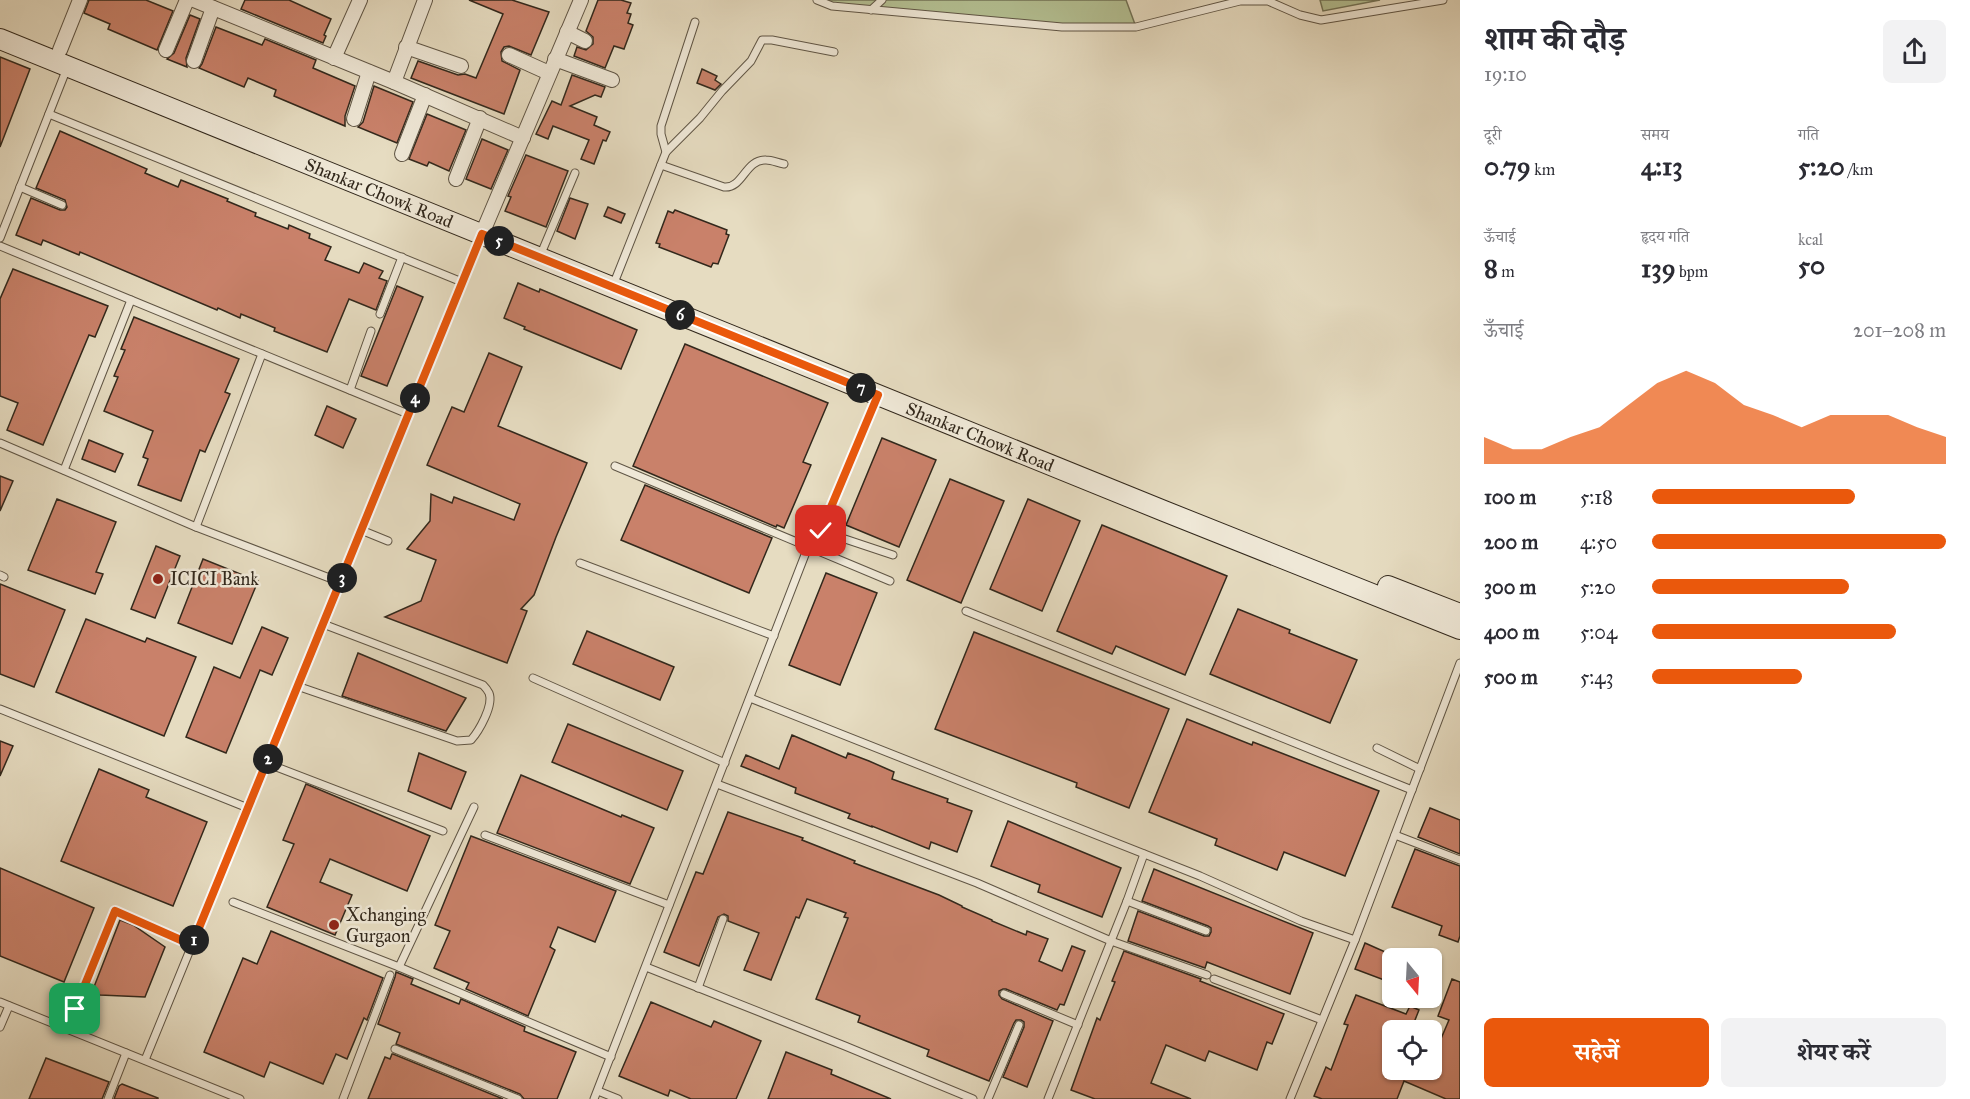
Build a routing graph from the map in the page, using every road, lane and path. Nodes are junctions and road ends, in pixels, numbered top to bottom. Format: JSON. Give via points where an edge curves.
{"nodes":[{"id":1,"x":80,"y":0,"type":"edge"},
{"id":2,"x":187,"y":0,"type":"edge"},
{"id":3,"x":194,"y":0,"type":"edge"},
{"id":4,"x":360,"y":0,"type":"edge"},
{"id":5,"x":425,"y":0,"type":"edge"},
{"id":6,"x":581,"y":0,"type":"edge"},
{"id":7,"x":817,"y":0,"type":"edge"},
{"id":8,"x":882,"y":0,"type":"edge"},
{"id":9,"x":1443,"y":0,"type":"edge"},
{"id":10,"x":220,"y":6,"type":"edge"},
{"id":11,"x":871,"y":10,"type":"junction"},
{"id":12,"x":694,"y":22,"type":"dead end"},
{"id":13,"x":0,"y":26,"type":"edge"},
{"id":14,"x":567,"y":32,"type":"junction"},
{"id":15,"x":0,"y":39,"type":"edge"},
{"id":16,"x":585,"y":41,"type":"dead end"},
{"id":17,"x":406,"y":47,"type":"junction"},
{"id":18,"x":166,"y":50,"type":"dead end"},
{"id":19,"x":834,"y":52,"type":"dead end"},
{"id":20,"x":509,"y":55,"type":"dead end"},
{"id":21,"x":64,"y":58,"type":"junction"},
{"id":22,"x":333,"y":58,"type":"junction"},
{"id":23,"x":555,"y":59,"type":"junction"},
{"id":24,"x":194,"y":61,"type":"dead end"},
{"id":25,"x":460,"y":66,"type":"dead end"},
{"id":26,"x":369,"y":72,"type":"junction"},
{"id":27,"x":549,"y":73,"type":"junction"},
{"id":28,"x":612,"y":80,"type":"dead end"},
{"id":29,"x":394,"y":82,"type":"junction"},
{"id":30,"x":425,"y":95,"type":"junction"},
{"id":31,"x":49,"y":114,"type":"junction"},
{"id":32,"x":480,"y":118,"type":"junction"},
{"id":33,"x":354,"y":119,"type":"dead end"},
{"id":34,"x":523,"y":138,"type":"junction"},
{"id":35,"x":666,"y":152,"type":"junction"},
{"id":36,"x":402,"y":154,"type":"dead end"},
{"id":37,"x":784,"y":164,"type":"dead end"},
{"id":38,"x":661,"y":165,"type":"junction"},
{"id":39,"x":575,"y":173,"type":"dead end"},
{"id":40,"x":456,"y":179,"type":"dead end"},
{"id":41,"x":20,"y":187,"type":"junction"},
{"id":42,"x":62,"y":205,"type":"dead end"},
{"id":43,"x":484,"y":230,"type":"junction"},
{"id":44,"x":0,"y":238,"type":"edge"},
{"id":45,"x":0,"y":246,"type":"edge"},
{"id":46,"x":543,"y":249,"type":"junction"},
{"id":47,"x":402,"y":257,"type":"junction"},
{"id":48,"x":616,"y":278,"type":"junction"},
{"id":49,"x":462,"y":282,"type":"junction"},
{"id":50,"x":131,"y":300,"type":"junction"},
{"id":51,"x":380,"y":314,"type":"dead end"},
{"id":52,"x":371,"y":331,"type":"dead end"},
{"id":53,"x":262,"y":354,"type":"junction"},
{"id":54,"x":350,"y":390,"type":"junction"},
{"id":55,"x":878,"y":395,"type":"junction"},
{"id":56,"x":408,"y":414,"type":"junction"},
{"id":57,"x":0,"y":443,"type":"edge"},
{"id":58,"x":615,"y":466,"type":"dead end"},
{"id":59,"x":64,"y":470,"type":"junction"},
{"id":60,"x":196,"y":526,"type":"junction"},
{"id":61,"x":361,"y":530,"type":"junction"},
{"id":62,"x":821,"y":531,"type":"junction"},
{"id":63,"x":388,"y":541,"type":"dead end"},
{"id":64,"x":808,"y":547,"type":"junction"},
{"id":65,"x":893,"y":555,"type":"dead end"},
{"id":66,"x":580,"y":563,"type":"dead end"},
{"id":67,"x":890,"y":581,"type":"dead end"},
{"id":68,"x":340,"y":582,"type":"junction"},
{"id":69,"x":966,"y":611,"type":"dead end"},
{"id":70,"x":1460,"y":614,"type":"edge"},
{"id":71,"x":323,"y":624,"type":"junction"},
{"id":72,"x":1460,"y":629,"type":"edge"},
{"id":73,"x":774,"y":636,"type":"junction"},
{"id":74,"x":1460,"y":663,"type":"edge"},
{"id":75,"x":533,"y":678,"type":"dead end"},
{"id":76,"x":297,"y":686,"type":"junction"},
{"id":77,"x":750,"y":698,"type":"junction"},
{"id":78,"x":0,"y":709,"type":"edge"},
{"id":79,"x":1377,"y":748,"type":"dead end"},
{"id":80,"x":266,"y":763,"type":"junction"},
{"id":81,"x":725,"y":763,"type":"junction"},
{"id":82,"x":1420,"y":769,"type":"junction"},
{"id":83,"x":717,"y":784,"type":"junction"},
{"id":84,"x":1412,"y":790,"type":"junction"},
{"id":85,"x":474,"y":807,"type":"dead end"},
{"id":86,"x":248,"y":808,"type":"junction"},
{"id":87,"x":443,"y":831,"type":"dead end"},
{"id":88,"x":485,"y":835,"type":"dead end"},
{"id":89,"x":1395,"y":835,"type":"junction"},
{"id":90,"x":1144,"y":854,"type":"junction"},
{"id":91,"x":1460,"y":860,"type":"edge"},
{"id":92,"x":1127,"y":901,"type":"junction"},
{"id":93,"x":233,"y":902,"type":"dead end"},
{"id":94,"x":669,"y":905,"type":"junction"},
{"id":95,"x":723,"y":919,"type":"dead end"},
{"id":96,"x":1206,"y":931,"type":"dead end"},
{"id":97,"x":1355,"y":940,"type":"junction"},
{"id":98,"x":1111,"y":941,"type":"junction"},
{"id":99,"x":192,"y":945,"type":"junction"},
{"id":100,"x":399,"y":966,"type":"junction"},
{"id":101,"x":645,"y":967,"type":"junction"},
{"id":102,"x":390,"y":975,"type":"dead end"},
{"id":103,"x":698,"y":988,"type":"junction"},
{"id":104,"x":1004,"y":994,"type":"dead end"},
{"id":105,"x":0,"y":1002,"type":"edge"},
{"id":106,"x":9,"y":1006,"type":"junction"},
{"id":107,"x":1322,"y":1020,"type":"junction"},
{"id":108,"x":1019,"y":1025,"type":"dead end"},
{"id":109,"x":1078,"y":1025,"type":"junction"},
{"id":110,"x":0,"y":1027,"type":"edge"},
{"id":111,"x":67,"y":1029,"type":"junction"},
{"id":112,"x":395,"y":1049,"type":"dead end"},
{"id":113,"x":126,"y":1053,"type":"junction"},
{"id":114,"x":611,"y":1057,"type":"junction"},
{"id":115,"x":145,"y":1060,"type":"junction"},
{"id":116,"x":597,"y":1091,"type":"junction"},
{"id":117,"x":108,"y":1099,"type":"edge"},
{"id":118,"x":240,"y":1099,"type":"edge"},
{"id":119,"x":343,"y":1099,"type":"edge"},
{"id":120,"x":518,"y":1099,"type":"edge"},
{"id":121,"x":594,"y":1099,"type":"edge"},
{"id":122,"x":618,"y":1099,"type":"edge"},
{"id":123,"x":973,"y":1099,"type":"edge"},
{"id":124,"x":988,"y":1099,"type":"edge"},
{"id":125,"x":1048,"y":1099,"type":"edge"},
{"id":126,"x":1290,"y":1099,"type":"edge"}],
"edges":[{"from":1,"to":21,"type":"street"},
{"from":2,"to":18,"type":"street"},
{"from":3,"to":10,"type":"street"},
{"from":4,"to":22,"type":"street"},
{"from":5,"to":17,"type":"street"},
{"from":6,"to":14,"type":"street"},
{"from":7,"to":11,"type":"lane","via":[[832,6]]},
{"from":8,"to":11,"type":"lane"},
{"from":9,"to":11,"type":"lane","via":[[1321,20],[1268,1],[1240,1],[1136,27],[1062,27]]},
{"from":10,"to":22,"type":"street"},
{"from":10,"to":24,"type":"street"},
{"from":12,"to":35,"type":"lane","via":[[661,126]]},
{"from":13,"to":21,"type":"main road","name":"Shankar Chowk Road"},
{"from":14,"to":16,"type":"street"},
{"from":14,"to":23,"type":"street"},
{"from":15,"to":21,"type":"main road","name":"Shankar Chowk Road"},
{"from":17,"to":25,"type":"street"},
{"from":17,"to":29,"type":"street"},
{"from":19,"to":35,"type":"lane","via":[[762,40],[751,62]]},
{"from":20,"to":27,"type":"street"},
{"from":21,"to":31,"type":"lane"},
{"from":21,"to":43,"type":"main road","name":"Shankar Chowk Road"},
{"from":22,"to":26,"type":"street"},
{"from":23,"to":27,"type":"street"},
{"from":23,"to":28,"type":"street"},
{"from":26,"to":29,"type":"street"},
{"from":26,"to":33,"type":"street"},
{"from":27,"to":34,"type":"street"},
{"from":29,"to":30,"type":"street"},
{"from":30,"to":32,"type":"street"},
{"from":30,"to":36,"type":"street"},
{"from":31,"to":41,"type":"lane"},
{"from":31,"to":47,"type":"lane"},
{"from":32,"to":34,"type":"street"},
{"from":32,"to":40,"type":"street"},
{"from":34,"to":43,"type":"street"},
{"from":35,"to":38,"type":"lane"},
{"from":37,"to":38,"type":"lane","via":[[759,160],[730,188]]},
{"from":38,"to":48,"type":"lane"},
{"from":39,"to":46,"type":"lane"},
{"from":41,"to":42,"type":"lane"},
{"from":41,"to":44,"type":"lane"},
{"from":43,"to":46,"type":"main road","name":"Shankar Chowk Road"},
{"from":43,"to":49,"type":"lane"},
{"from":43,"to":55,"type":"main road","name":"Shankar Chowk Road"},
{"from":45,"to":50,"type":"lane"},
{"from":46,"to":48,"type":"main road","name":"Shankar Chowk Road"},
{"from":47,"to":49,"type":"lane"},
{"from":47,"to":51,"type":"lane"},
{"from":48,"to":70,"type":"main road","name":"Shankar Chowk Road"},
{"from":49,"to":56,"type":"lane"},
{"from":50,"to":53,"type":"lane"},
{"from":50,"to":59,"type":"lane"},
{"from":52,"to":54,"type":"lane"},
{"from":53,"to":54,"type":"lane"},
{"from":53,"to":60,"type":"lane"},
{"from":54,"to":56,"type":"lane"},
{"from":55,"to":62,"type":"lane"},
{"from":55,"to":72,"type":"main road","name":"Shankar Chowk Road"},
{"from":56,"to":61,"type":"lane"},
{"from":57,"to":59,"type":"lane"},
{"from":58,"to":64,"type":"lane"},
{"from":59,"to":60,"type":"lane"},
{"from":60,"to":68,"type":"lane"},
{"from":61,"to":63,"type":"lane"},
{"from":61,"to":68,"type":"lane"},
{"from":62,"to":64,"type":"lane"},
{"from":62,"to":65,"type":"lane"},
{"from":64,"to":67,"type":"lane"},
{"from":64,"to":73,"type":"lane"},
{"from":66,"to":73,"type":"lane"},
{"from":68,"to":71,"type":"lane"},
{"from":69,"to":84,"type":"lane"},
{"from":71,"to":76,"type":"lane"},
{"from":71,"to":76,"type":"lane","via":[[483,685],[490,702],[478,732],[471,740],[457,741]]},
{"from":73,"to":77,"type":"lane"},
{"from":74,"to":82,"type":"lane"},
{"from":75,"to":81,"type":"lane"},
{"from":76,"to":80,"type":"lane"},
{"from":77,"to":81,"type":"lane"},
{"from":77,"to":90,"type":"lane"},
{"from":78,"to":86,"type":"lane"},
{"from":79,"to":82,"type":"lane"},
{"from":80,"to":86,"type":"lane"},
{"from":80,"to":87,"type":"lane"},
{"from":81,"to":83,"type":"lane"},
{"from":82,"to":84,"type":"lane"},
{"from":83,"to":94,"type":"lane"},
{"from":83,"to":98,"type":"lane","via":[[977,883]]},
{"from":84,"to":89,"type":"lane"},
{"from":85,"to":100,"type":"lane"},
{"from":86,"to":99,"type":"lane"},
{"from":88,"to":94,"type":"lane"},
{"from":89,"to":91,"type":"lane"},
{"from":89,"to":97,"type":"lane"},
{"from":90,"to":92,"type":"lane"},
{"from":90,"to":97,"type":"lane"},
{"from":92,"to":96,"type":"lane"},
{"from":92,"to":98,"type":"lane"},
{"from":93,"to":100,"type":"lane"},
{"from":94,"to":101,"type":"lane"},
{"from":95,"to":103,"type":"lane"},
{"from":97,"to":107,"type":"lane"},
{"from":98,"to":107,"type":"lane"},
{"from":98,"to":109,"type":"lane"},
{"from":99,"to":111,"type":"lane","via":[[115,911]]},
{"from":99,"to":115,"type":"lane"},
{"from":100,"to":114,"type":"lane"},
{"from":101,"to":103,"type":"lane"},
{"from":101,"to":114,"type":"lane"},
{"from":102,"to":119,"type":"lane"},
{"from":103,"to":123,"type":"lane"},
{"from":104,"to":109,"type":"lane"},
{"from":105,"to":106,"type":"lane"},
{"from":106,"to":110,"type":"lane"},
{"from":106,"to":111,"type":"lane"},
{"from":107,"to":126,"type":"lane"},
{"from":108,"to":124,"type":"lane"},
{"from":109,"to":125,"type":"lane"},
{"from":111,"to":113,"type":"lane"},
{"from":112,"to":120,"type":"lane"},
{"from":113,"to":115,"type":"lane"},
{"from":113,"to":117,"type":"lane"},
{"from":114,"to":116,"type":"lane"},
{"from":115,"to":118,"type":"lane"},
{"from":116,"to":121,"type":"lane"},
{"from":116,"to":122,"type":"lane"}]}
